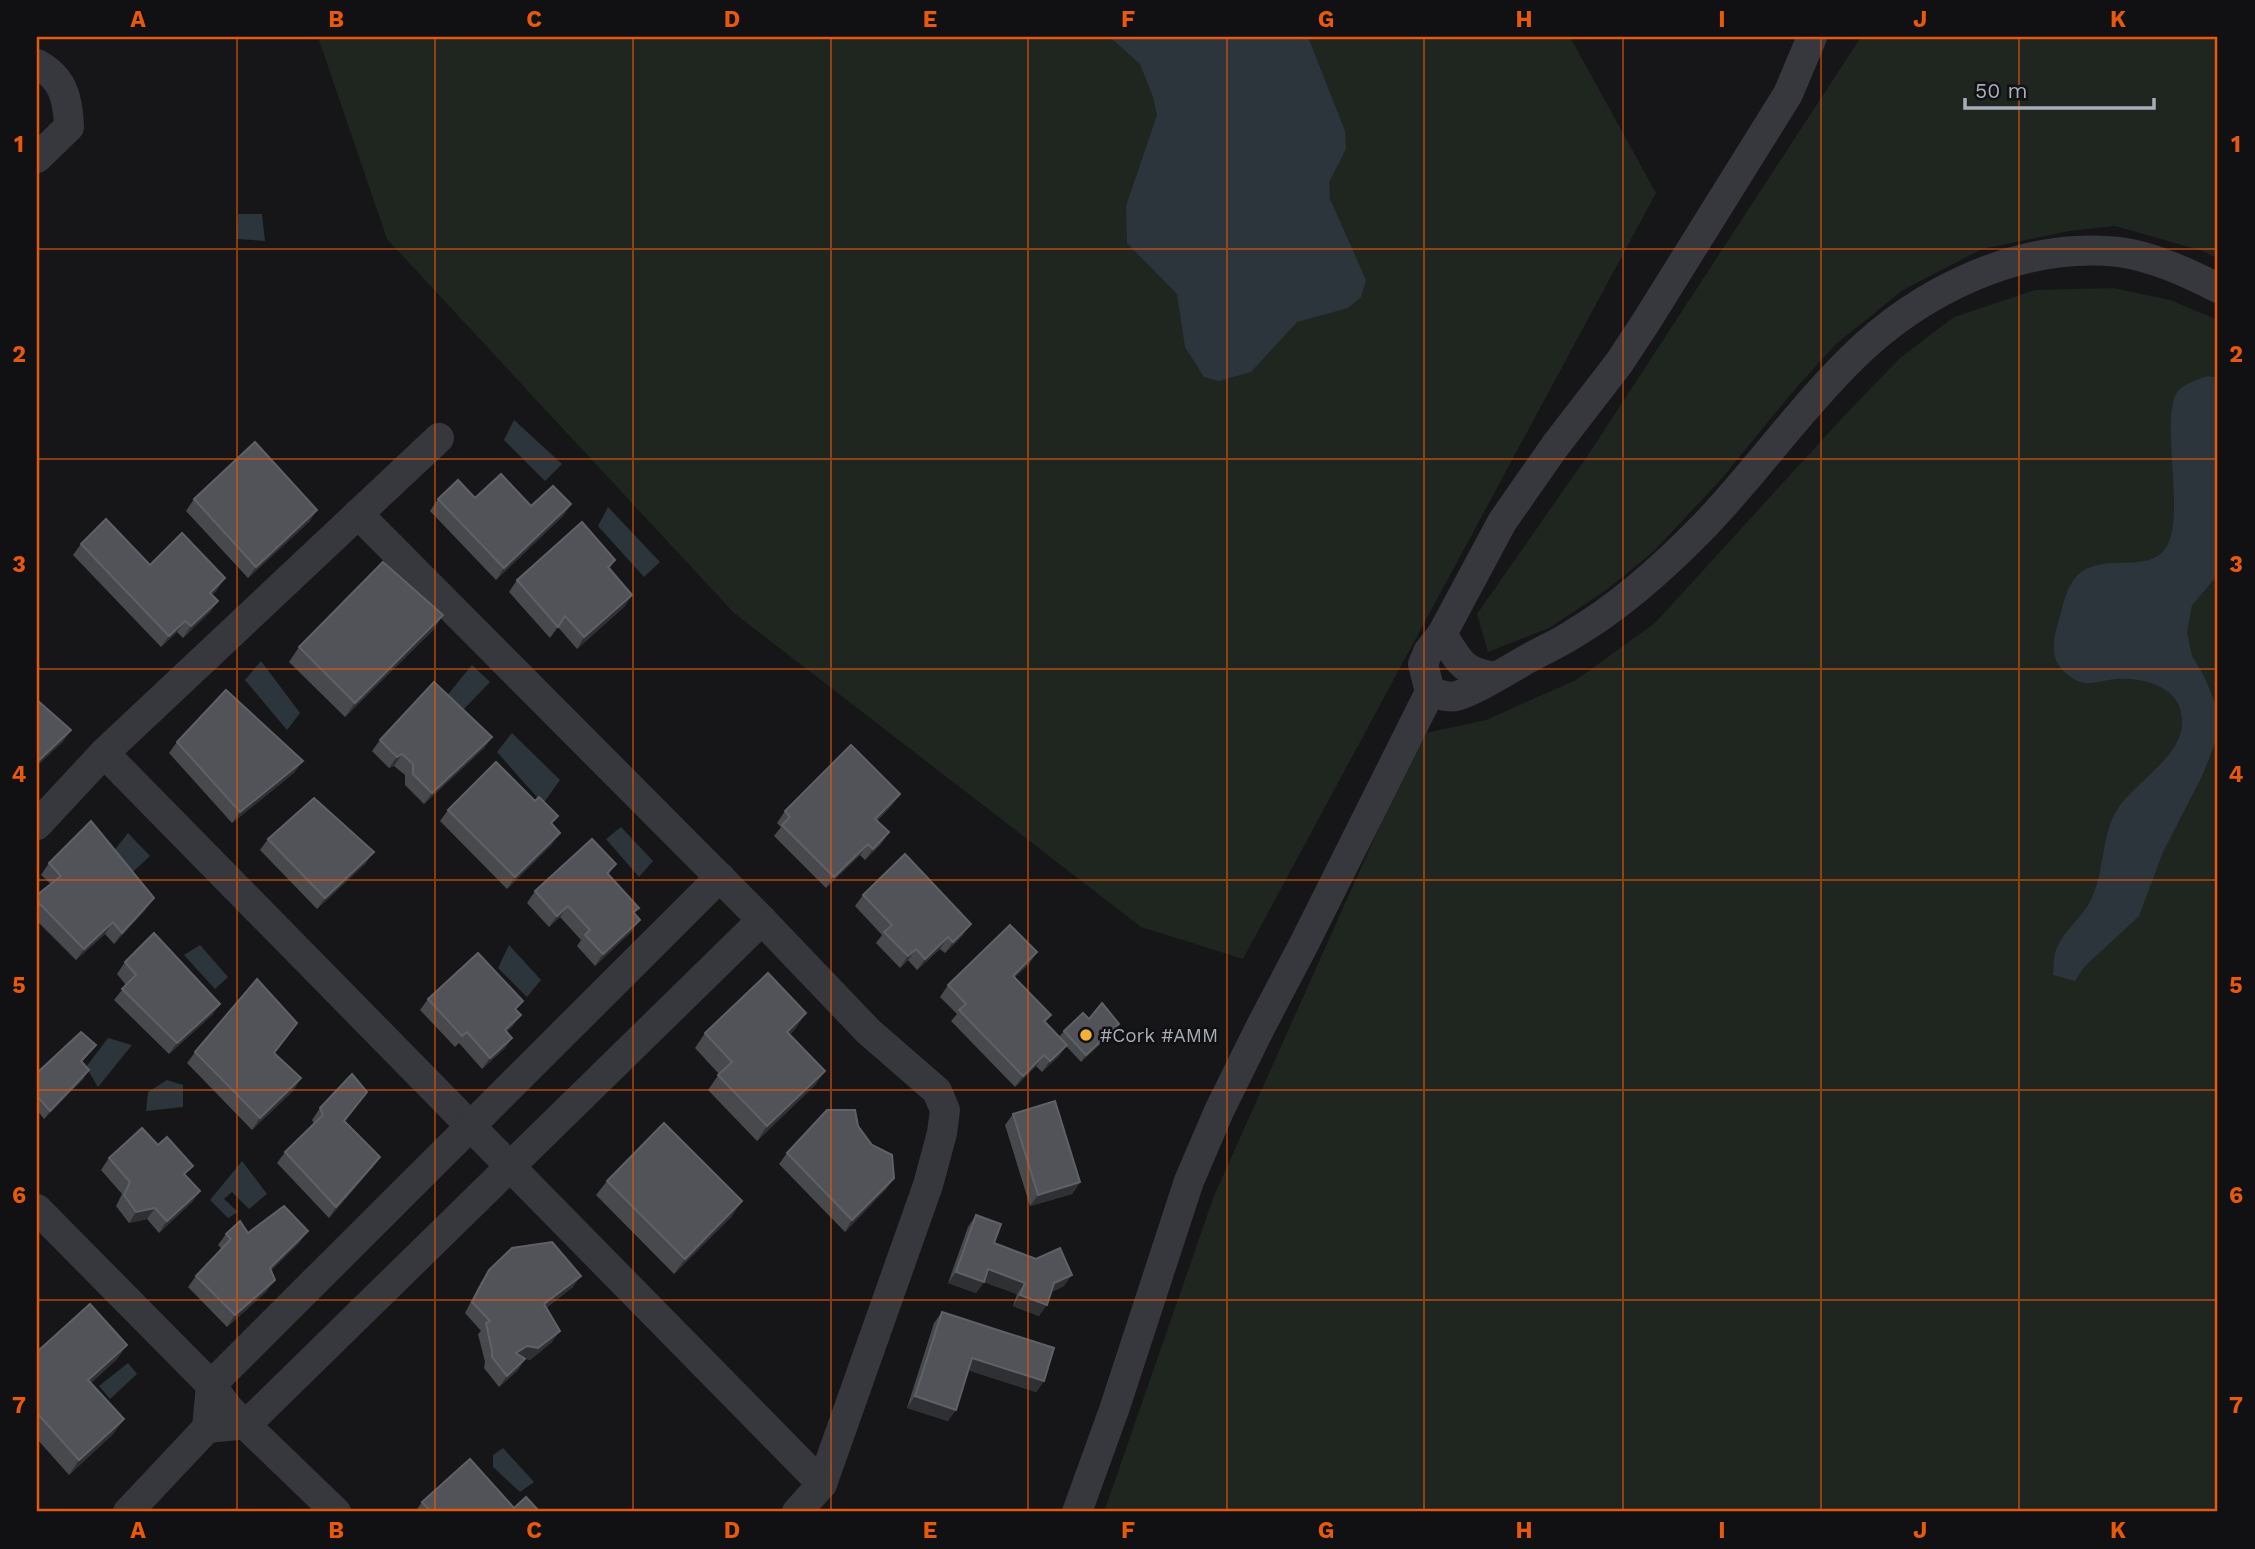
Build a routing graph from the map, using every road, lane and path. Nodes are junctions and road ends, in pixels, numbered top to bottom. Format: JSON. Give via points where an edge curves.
{"nodes":[{"id":1,"x":1812,"y":37,"type":"edge"},
{"id":2,"x":37,"y":64,"type":"edge"},
{"id":3,"x":37,"y":158,"type":"edge"},
{"id":4,"x":2218,"y":288,"type":"edge"},
{"id":5,"x":439,"y":438,"type":"dead end"},
{"id":6,"x":358,"y":514,"type":"junction"},
{"id":7,"x":1443,"y":634,"type":"junction"},
{"id":8,"x":1494,"y":677,"type":"junction"},
{"id":9,"x":1430,"y":692,"type":"junction"},
{"id":10,"x":104,"y":753,"type":"junction"},
{"id":11,"x":37,"y":825,"type":"edge"},
{"id":12,"x":720,"y":877,"type":"junction"},
{"id":13,"x":762,"y":920,"type":"junction"},
{"id":14,"x":470,"y":1126,"type":"junction"},
{"id":15,"x":509,"y":1167,"type":"junction"},
{"id":16,"x":37,"y":1209,"type":"edge"},
{"id":17,"x":211,"y":1385,"type":"junction"},
{"id":18,"x":247,"y":1424,"type":"junction"},
{"id":19,"x":207,"y":1428,"type":"junction"},
{"id":20,"x":822,"y":1484,"type":"junction"},
{"id":21,"x":128,"y":1512,"type":"edge"},
{"id":22,"x":336,"y":1512,"type":"edge"},
{"id":23,"x":797,"y":1512,"type":"edge"},
{"id":24,"x":1077,"y":1512,"type":"edge"}],
"edges":[{"from":1,"to":7,"type":"street","via":[[1788,94],[1701,236],[1619,363],[1502,522]]},
{"from":2,"to":3,"type":"street","via":[[51,72],[61,87],[69,127]]},
{"from":4,"to":8,"type":"street","via":[[2179,270],[2119,252],[2084,252],[2013,263],[1937,294],[1896,320],[1851,358],[1705,525],[1638,587],[1573,635]]},
{"from":5,"to":6,"type":"street"},
{"from":6,"to":10,"type":"street"},
{"from":6,"to":12,"type":"street"},
{"from":7,"to":8,"type":"street","via":[[1459,661],[1472,672]]},
{"from":7,"to":9,"type":"street","via":[[1423,664]]},
{"from":8,"to":9,"type":"street","via":[[1454,696]]},
{"from":9,"to":24,"type":"street","via":[[1199,1157]]},
{"from":10,"to":11,"type":"street"},
{"from":10,"to":14,"type":"street"},
{"from":12,"to":13,"type":"street"},
{"from":12,"to":14,"type":"street"},
{"from":13,"to":15,"type":"street"},
{"from":13,"to":20,"type":"street","via":[[868,1031],[937,1091],[945,1110],[928,1185]]},
{"from":14,"to":15,"type":"street"},
{"from":14,"to":17,"type":"street"},
{"from":15,"to":18,"type":"street"},
{"from":15,"to":20,"type":"street"},
{"from":16,"to":17,"type":"street"},
{"from":17,"to":18,"type":"street"},
{"from":17,"to":19,"type":"street"},
{"from":18,"to":19,"type":"street"},
{"from":18,"to":22,"type":"street"},
{"from":19,"to":21,"type":"street"},
{"from":20,"to":23,"type":"street"}]}
